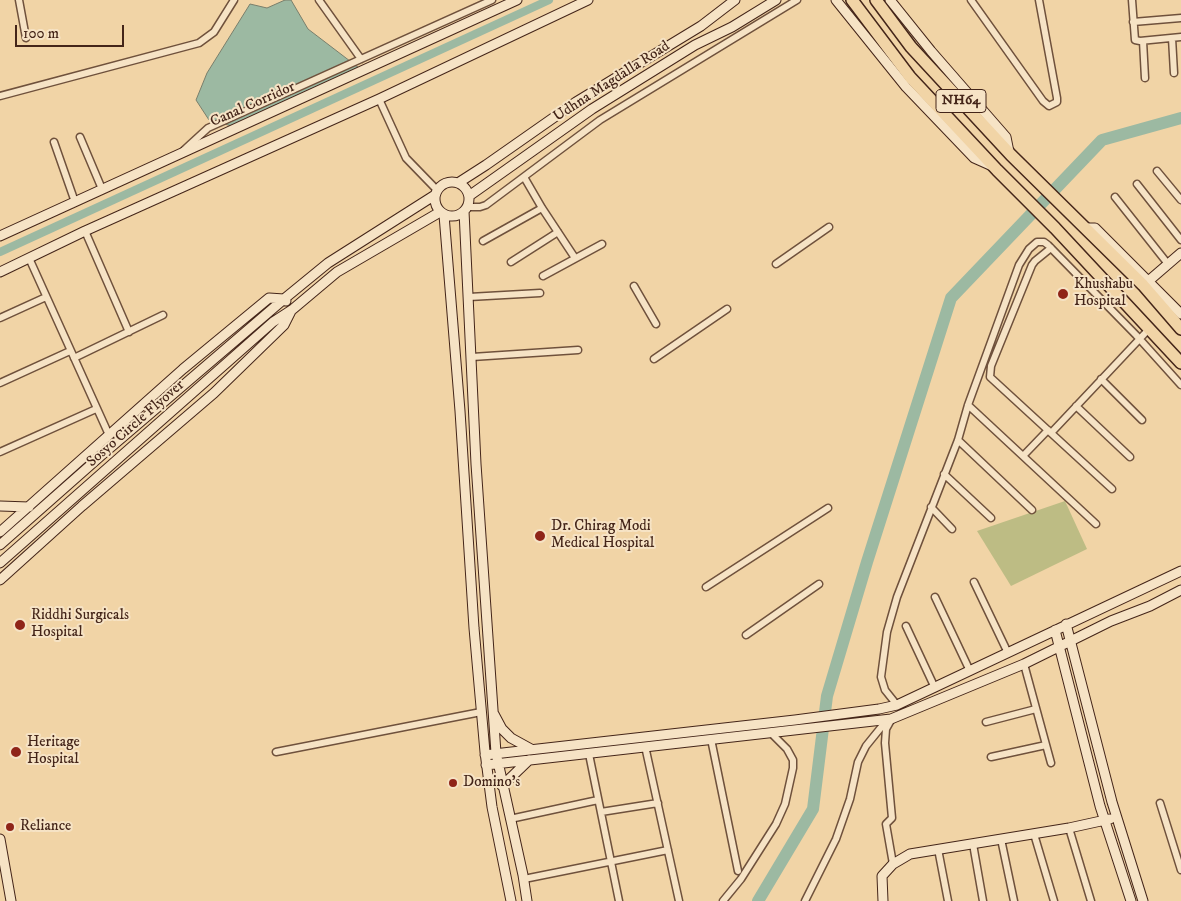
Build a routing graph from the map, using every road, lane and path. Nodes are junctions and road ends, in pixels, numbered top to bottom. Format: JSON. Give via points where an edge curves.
{"nodes":[{"id":1,"x":19,"y":0,"type":"edge"},
{"id":2,"x":234,"y":0,"type":"edge"},
{"id":3,"x":319,"y":0,"type":"edge"},
{"id":4,"x":492,"y":0,"type":"edge"},
{"id":5,"x":517,"y":0,"type":"edge"},
{"id":6,"x":588,"y":0,"type":"edge"},
{"id":7,"x":735,"y":0,"type":"edge"},
{"id":8,"x":776,"y":0,"type":"edge"},
{"id":9,"x":797,"y":0,"type":"edge"},
{"id":10,"x":836,"y":0,"type":"edge"},
{"id":11,"x":852,"y":0,"type":"edge"},
{"id":12,"x":876,"y":0,"type":"edge"},
{"id":13,"x":890,"y":0,"type":"edge"},
{"id":14,"x":971,"y":0,"type":"edge"},
{"id":15,"x":1038,"y":0,"type":"edge"},
{"id":16,"x":1132,"y":0,"type":"edge"},
{"id":17,"x":1181,"y":18,"type":"edge"},
{"id":18,"x":1133,"y":22,"type":"junction"},
{"id":19,"x":1181,"y":37,"type":"edge"},
{"id":20,"x":26,"y":38,"type":"dead end"},
{"id":21,"x":1172,"y":38,"type":"junction"},
{"id":22,"x":1143,"y":41,"type":"junction"},
{"id":23,"x":362,"y":59,"type":"junction"},
{"id":24,"x":1174,"y":73,"type":"dead end"},
{"id":25,"x":1145,"y":78,"type":"dead end"},
{"id":26,"x":0,"y":96,"type":"edge"},
{"id":27,"x":379,"y":99,"type":"junction"},
{"id":28,"x":80,"y":137,"type":"dead end"},
{"id":29,"x":54,"y":142,"type":"dead end"},
{"id":30,"x":181,"y":152,"type":"junction"},
{"id":31,"x":1010,"y":154,"type":"junction"},
{"id":32,"x":996,"y":168,"type":"junction"},
{"id":33,"x":1157,"y":171,"type":"dead end"},
{"id":34,"x":524,"y":177,"type":"junction"},
{"id":35,"x":458,"y":183,"type":"junction"},
{"id":36,"x":1137,"y":184,"type":"dead end"},
{"id":37,"x":102,"y":189,"type":"junction"},
{"id":38,"x":436,"y":192,"type":"junction"},
{"id":39,"x":469,"y":196,"type":"junction"},
{"id":40,"x":1115,"y":197,"type":"dead end"},
{"id":41,"x":1181,"y":200,"type":"edge"},
{"id":42,"x":75,"y":202,"type":"junction"},
{"id":43,"x":542,"y":208,"type":"junction"},
{"id":44,"x":466,"y":209,"type":"junction"},
{"id":45,"x":442,"y":213,"type":"junction"},
{"id":46,"x":829,"y":227,"type":"dead end"},
{"id":47,"x":85,"y":231,"type":"junction"},
{"id":48,"x":558,"y":232,"type":"junction"},
{"id":49,"x":0,"y":236,"type":"edge"},
{"id":50,"x":1181,"y":240,"type":"edge"},
{"id":51,"x":483,"y":241,"type":"dead end"},
{"id":52,"x":602,"y":244,"type":"dead end"},
{"id":53,"x":1051,"y":248,"type":"junction"},
{"id":54,"x":1181,"y":253,"type":"edge"},
{"id":55,"x":29,"y":258,"type":"junction"},
{"id":56,"x":575,"y":258,"type":"junction"},
{"id":57,"x":511,"y":262,"type":"dead end"},
{"id":58,"x":776,"y":264,"type":"dead end"},
{"id":59,"x":1168,"y":264,"type":"junction"},
{"id":60,"x":0,"y":272,"type":"edge"},
{"id":61,"x":543,"y":276,"type":"dead end"},
{"id":62,"x":1146,"y":283,"type":"junction"},
{"id":63,"x":634,"y":286,"type":"dead end"},
{"id":64,"x":540,"y":293,"type":"dead end"},
{"id":65,"x":46,"y":297,"type":"junction"},
{"id":66,"x":469,"y":297,"type":"junction"},
{"id":67,"x":284,"y":299,"type":"junction"},
{"id":68,"x":293,"y":309,"type":"junction"},
{"id":69,"x":727,"y":309,"type":"dead end"},
{"id":70,"x":1181,"y":314,"type":"edge"},
{"id":71,"x":163,"y":315,"type":"dead end"},
{"id":72,"x":0,"y":318,"type":"edge"},
{"id":73,"x":656,"y":324,"type":"dead end"},
{"id":74,"x":1149,"y":329,"type":"junction"},
{"id":75,"x":1181,"y":329,"type":"edge"},
{"id":76,"x":129,"y":332,"type":"junction"},
{"id":77,"x":1139,"y":339,"type":"junction"},
{"id":78,"x":578,"y":350,"type":"dead end"},
{"id":79,"x":70,"y":351,"type":"junction"},
{"id":80,"x":472,"y":357,"type":"junction"},
{"id":81,"x":74,"y":358,"type":"junction"},
{"id":82,"x":654,"y":359,"type":"dead end"},
{"id":83,"x":1181,"y":363,"type":"edge"},
{"id":84,"x":1101,"y":379,"type":"junction"},
{"id":85,"x":0,"y":383,"type":"edge"},
{"id":86,"x":1181,"y":385,"type":"edge"},
{"id":87,"x":968,"y":405,"type":"junction"},
{"id":88,"x":1076,"y":406,"type":"junction"},
{"id":89,"x":96,"y":408,"type":"junction"},
{"id":90,"x":1142,"y":420,"type":"dead end"},
{"id":91,"x":1050,"y":431,"type":"junction"},
{"id":92,"x":109,"y":435,"type":"junction"},
{"id":93,"x":958,"y":440,"type":"junction"},
{"id":94,"x":0,"y":452,"type":"edge"},
{"id":95,"x":1023,"y":456,"type":"junction"},
{"id":96,"x":1130,"y":457,"type":"dead end"},
{"id":97,"x":944,"y":474,"type":"junction"},
{"id":98,"x":1112,"y":489,"type":"dead end"},
{"id":99,"x":0,"y":506,"type":"edge"},
{"id":100,"x":29,"y":506,"type":"junction"},
{"id":101,"x":931,"y":506,"type":"junction"},
{"id":102,"x":828,"y":508,"type":"dead end"},
{"id":103,"x":1032,"y":510,"type":"dead end"},
{"id":104,"x":991,"y":518,"type":"dead end"},
{"id":105,"x":1096,"y":524,"type":"dead end"},
{"id":106,"x":952,"y":529,"type":"dead end"},
{"id":107,"x":0,"y":532,"type":"edge"},
{"id":108,"x":0,"y":545,"type":"edge"},
{"id":109,"x":0,"y":563,"type":"edge"},
{"id":110,"x":1181,"y":571,"type":"edge"},
{"id":111,"x":0,"y":580,"type":"edge"},
{"id":112,"x":974,"y":582,"type":"dead end"},
{"id":113,"x":819,"y":584,"type":"dead end"},
{"id":114,"x":706,"y":588,"type":"dead end"},
{"id":115,"x":1181,"y":590,"type":"edge"},
{"id":116,"x":935,"y":597,"type":"dead end"},
{"id":117,"x":1066,"y":624,"type":"junction"},
{"id":118,"x":906,"y":626,"type":"dead end"},
{"id":119,"x":1055,"y":630,"type":"junction"},
{"id":120,"x":746,"y":635,"type":"dead end"},
{"id":121,"x":1072,"y":642,"type":"junction"},
{"id":122,"x":1061,"y":647,"type":"junction"},
{"id":123,"x":1008,"y":653,"type":"junction"},
{"id":124,"x":1024,"y":664,"type":"junction"},
{"id":125,"x":970,"y":671,"type":"junction"},
{"id":126,"x":935,"y":688,"type":"junction"},
{"id":127,"x":897,"y":705,"type":"junction"},
{"id":128,"x":1036,"y":709,"type":"junction"},
{"id":129,"x":481,"y":712,"type":"junction"},
{"id":130,"x":493,"y":712,"type":"junction"},
{"id":131,"x":886,"y":720,"type":"junction"},
{"id":132,"x":986,"y":722,"type":"dead end"},
{"id":133,"x":771,"y":733,"type":"junction"},
{"id":134,"x":711,"y":739,"type":"junction"},
{"id":135,"x":1046,"y":745,"type":"junction"},
{"id":136,"x":646,"y":746,"type":"junction"},
{"id":137,"x":531,"y":749,"type":"junction"},
{"id":138,"x":276,"y":752,"type":"dead end"},
{"id":139,"x":496,"y":753,"type":"junction"},
{"id":140,"x":589,"y":754,"type":"junction"},
{"id":141,"x":485,"y":755,"type":"junction"},
{"id":142,"x":991,"y":757,"type":"dead end"},
{"id":143,"x":529,"y":760,"type":"junction"},
{"id":144,"x":1051,"y":763,"type":"dead end"},
{"id":145,"x":497,"y":764,"type":"junction"},
{"id":146,"x":486,"y":765,"type":"junction"},
{"id":147,"x":502,"y":786,"type":"junction"},
{"id":148,"x":598,"y":800,"type":"junction"},
{"id":149,"x":658,"y":803,"type":"junction"},
{"id":150,"x":1160,"y":803,"type":"dead end"},
{"id":151,"x":600,"y":812,"type":"junction"},
{"id":152,"x":1117,"y":817,"type":"junction"},
{"id":153,"x":510,"y":819,"type":"junction"},
{"id":154,"x":1106,"y":821,"type":"junction"},
{"id":155,"x":1069,"y":828,"type":"junction"},
{"id":156,"x":1034,"y":834,"type":"junction"},
{"id":157,"x":0,"y":839,"type":"edge"},
{"id":158,"x":1001,"y":839,"type":"junction"},
{"id":159,"x":973,"y":844,"type":"junction"},
{"id":160,"x":938,"y":849,"type":"junction"},
{"id":161,"x":668,"y":850,"type":"junction"},
{"id":162,"x":611,"y":862,"type":"junction"},
{"id":163,"x":893,"y":864,"type":"junction"},
{"id":164,"x":1181,"y":870,"type":"edge"},
{"id":165,"x":738,"y":871,"type":"dead end"},
{"id":166,"x":524,"y":879,"type":"junction"},
{"id":167,"x":11,"y":901,"type":"edge"},
{"id":168,"x":511,"y":901,"type":"edge"},
{"id":169,"x":527,"y":901,"type":"edge"},
{"id":170,"x":619,"y":901,"type":"edge"},
{"id":171,"x":680,"y":901,"type":"edge"},
{"id":172,"x":723,"y":901,"type":"edge"},
{"id":173,"x":805,"y":901,"type":"edge"},
{"id":174,"x":883,"y":901,"type":"edge"},
{"id":175,"x":948,"y":901,"type":"edge"},
{"id":176,"x":983,"y":901,"type":"edge"},
{"id":177,"x":1014,"y":901,"type":"edge"},
{"id":178,"x":1054,"y":901,"type":"edge"},
{"id":179,"x":1091,"y":901,"type":"edge"},
{"id":180,"x":1130,"y":901,"type":"edge"},
{"id":181,"x":1143,"y":901,"type":"edge"}],
"edges":[{"from":1,"to":20,"type":"street"},
{"from":2,"to":26,"type":"street","via":[[214,32],[199,44]]},
{"from":3,"to":23,"type":"street"},
{"from":4,"to":23,"type":"street"},
{"from":5,"to":30,"type":"street","name":"Canal Corridor"},
{"from":6,"to":27,"type":"street"},
{"from":7,"to":35,"type":"street","via":[[701,26],[576,102]]},
{"from":8,"to":39,"type":"street","name":"Udhna Magdalla Road","via":[[732,27],[694,45],[592,109]]},
{"from":9,"to":34,"type":"street","via":[[600,120]]},
{"from":10,"to":32,"type":"street","via":[[906,87],[974,158]]},
{"from":11,"to":32,"type":"highway","number":"NH64","via":[[899,63]]},
{"from":12,"to":31,"type":"highway","number":"NH64","via":[[911,47]]},
{"from":13,"to":31,"type":"street","via":[[1006,137]]},
{"from":14,"to":15,"type":"street","via":[[1049,106],[1057,102],[1057,98]]},
{"from":16,"to":18,"type":"street"},
{"from":17,"to":18,"type":"street"},
{"from":18,"to":22,"type":"street","via":[[1135,40]]},
{"from":19,"to":21,"type":"street"},
{"from":21,"to":22,"type":"street"},
{"from":21,"to":24,"type":"street"},
{"from":22,"to":25,"type":"street"},
{"from":23,"to":30,"type":"street","via":[[208,128]]},
{"from":27,"to":38,"type":"street","via":[[406,158]]},
{"from":27,"to":47,"type":"street"},
{"from":28,"to":37,"type":"street"},
{"from":29,"to":42,"type":"street"},
{"from":30,"to":37,"type":"street","name":"Canal Corridor"},
{"from":31,"to":62,"type":"highway","number":"NH64"},
{"from":32,"to":74,"type":"highway","number":"NH64"},
{"from":33,"to":41,"type":"street"},
{"from":34,"to":43,"type":"street"},
{"from":34,"to":44,"type":"street","via":[[486,205]]},
{"from":35,"to":38,"type":"street","via":[[446,182]]},
{"from":35,"to":39,"type":"street"},
{"from":36,"to":50,"type":"street"},
{"from":37,"to":42,"type":"street","name":"Canal Corridor"},
{"from":38,"to":45,"type":"street","via":[[434,201]]},
{"from":38,"to":67,"type":"street","name":"Sosyo Circle Flyover","via":[[328,263]]},
{"from":39,"to":44,"type":"street"},
{"from":40,"to":59,"type":"street"},
{"from":42,"to":49,"type":"street","name":"Canal Corridor"},
{"from":43,"to":48,"type":"street"},
{"from":43,"to":51,"type":"street"},
{"from":44,"to":45,"type":"street","via":[[455,216]]},
{"from":44,"to":66,"type":"street"},
{"from":45,"to":68,"type":"street","via":[[337,272]]},
{"from":45,"to":129,"type":"street"},
{"from":46,"to":58,"type":"street"},
{"from":47,"to":55,"type":"street"},
{"from":47,"to":76,"type":"street"},
{"from":48,"to":56,"type":"street"},
{"from":48,"to":57,"type":"street"},
{"from":52,"to":56,"type":"street"},
{"from":53,"to":77,"type":"street"},
{"from":53,"to":87,"type":"street","via":[[1044,242],[1037,242],[1019,265]]},
{"from":53,"to":91,"type":"street","via":[[1032,265],[990,372],[993,381]]},
{"from":54,"to":59,"type":"street"},
{"from":55,"to":60,"type":"street"},
{"from":55,"to":65,"type":"street"},
{"from":56,"to":61,"type":"street"},
{"from":59,"to":62,"type":"street"},
{"from":62,"to":70,"type":"street"},
{"from":62,"to":75,"type":"highway","number":"NH64"},
{"from":63,"to":73,"type":"street"},
{"from":64,"to":66,"type":"street"},
{"from":65,"to":72,"type":"street"},
{"from":65,"to":79,"type":"street"},
{"from":66,"to":80,"type":"street"},
{"from":67,"to":68,"type":"street"},
{"from":67,"to":92,"type":"street","via":[[269,298]]},
{"from":67,"to":108,"type":"street","name":"Sosyo Circle Flyover"},
{"from":68,"to":109,"type":"street","name":"Sosyo Circle Flyover","via":[[273,322]]},
{"from":68,"to":111,"type":"street","via":[[284,325],[214,393]]},
{"from":69,"to":82,"type":"street"},
{"from":71,"to":76,"type":"street"},
{"from":74,"to":77,"type":"street"},
{"from":74,"to":83,"type":"highway","number":"NH64"},
{"from":76,"to":81,"type":"street"},
{"from":77,"to":84,"type":"street"},
{"from":77,"to":86,"type":"street"},
{"from":78,"to":80,"type":"street"},
{"from":79,"to":81,"type":"street"},
{"from":79,"to":85,"type":"street"},
{"from":80,"to":130,"type":"street"},
{"from":81,"to":89,"type":"street"},
{"from":84,"to":88,"type":"street"},
{"from":84,"to":90,"type":"street"},
{"from":87,"to":93,"type":"street"},
{"from":87,"to":95,"type":"street"},
{"from":88,"to":91,"type":"street"},
{"from":88,"to":96,"type":"street"},
{"from":89,"to":92,"type":"street"},
{"from":89,"to":94,"type":"street"},
{"from":91,"to":95,"type":"street"},
{"from":91,"to":98,"type":"street"},
{"from":92,"to":100,"type":"street"},
{"from":93,"to":97,"type":"street"},
{"from":93,"to":103,"type":"street"},
{"from":95,"to":105,"type":"street"},
{"from":97,"to":101,"type":"street"},
{"from":97,"to":104,"type":"street"},
{"from":99,"to":100,"type":"street"},
{"from":100,"to":107,"type":"street"},
{"from":101,"to":106,"type":"street"},
{"from":101,"to":127,"type":"street","via":[[887,632],[881,677]]},
{"from":102,"to":114,"type":"street"},
{"from":110,"to":117,"type":"street"},
{"from":112,"to":123,"type":"street"},
{"from":113,"to":120,"type":"street"},
{"from":115,"to":121,"type":"street"},
{"from":116,"to":125,"type":"street"},
{"from":117,"to":119,"type":"street"},
{"from":117,"to":121,"type":"street"},
{"from":118,"to":126,"type":"street"},
{"from":119,"to":122,"type":"street"},
{"from":119,"to":123,"type":"street"},
{"from":121,"to":122,"type":"street"},
{"from":121,"to":152,"type":"street"},
{"from":122,"to":124,"type":"street"},
{"from":122,"to":154,"type":"street"},
{"from":123,"to":125,"type":"street"},
{"from":124,"to":128,"type":"street"},
{"from":124,"to":131,"type":"street"},
{"from":125,"to":126,"type":"street"},
{"from":126,"to":127,"type":"street"},
{"from":127,"to":137,"type":"street","via":[[795,720]]},
{"from":128,"to":132,"type":"street"},
{"from":128,"to":135,"type":"street"},
{"from":129,"to":138,"type":"street"},
{"from":129,"to":141,"type":"street"},
{"from":130,"to":137,"type":"street","via":[[511,738]]},
{"from":130,"to":139,"type":"street"},
{"from":131,"to":133,"type":"street"},
{"from":131,"to":163,"type":"street","via":[[892,818],[886,824]]},
{"from":131,"to":173,"type":"street","via":[[858,762],[836,839]]},
{"from":133,"to":134,"type":"street"},
{"from":133,"to":172,"type":"street","via":[[793,760],[785,804],[741,880]]},
{"from":134,"to":136,"type":"street"},
{"from":134,"to":165,"type":"street"},
{"from":135,"to":142,"type":"street"},
{"from":135,"to":144,"type":"street"},
{"from":136,"to":140,"type":"street"},
{"from":136,"to":149,"type":"street"},
{"from":137,"to":139,"type":"street"},
{"from":139,"to":141,"type":"street"},
{"from":139,"to":145,"type":"street"},
{"from":140,"to":143,"type":"street"},
{"from":140,"to":148,"type":"street"},
{"from":141,"to":146,"type":"street"},
{"from":143,"to":145,"type":"street"},
{"from":143,"to":147,"type":"street"},
{"from":145,"to":146,"type":"street"},
{"from":145,"to":147,"type":"street"},
{"from":146,"to":168,"type":"street"},
{"from":147,"to":153,"type":"street"},
{"from":148,"to":151,"type":"street"},
{"from":148,"to":153,"type":"street"},
{"from":149,"to":151,"type":"street"},
{"from":149,"to":161,"type":"street"},
{"from":150,"to":164,"type":"street"},
{"from":151,"to":162,"type":"street"},
{"from":152,"to":154,"type":"street"},
{"from":152,"to":181,"type":"street"},
{"from":153,"to":166,"type":"street"},
{"from":154,"to":155,"type":"street"},
{"from":154,"to":180,"type":"street"},
{"from":155,"to":156,"type":"street"},
{"from":155,"to":179,"type":"street"},
{"from":156,"to":158,"type":"street"},
{"from":156,"to":178,"type":"street"},
{"from":157,"to":167,"type":"street"},
{"from":158,"to":159,"type":"street"},
{"from":158,"to":177,"type":"street"},
{"from":159,"to":160,"type":"street"},
{"from":159,"to":176,"type":"street"},
{"from":160,"to":163,"type":"street","via":[[910,854]]},
{"from":160,"to":175,"type":"street"},
{"from":161,"to":162,"type":"street"},
{"from":161,"to":171,"type":"street"},
{"from":162,"to":166,"type":"street"},
{"from":162,"to":170,"type":"street"},
{"from":163,"to":174,"type":"street","via":[[882,876]]},
{"from":166,"to":169,"type":"street"}]}
